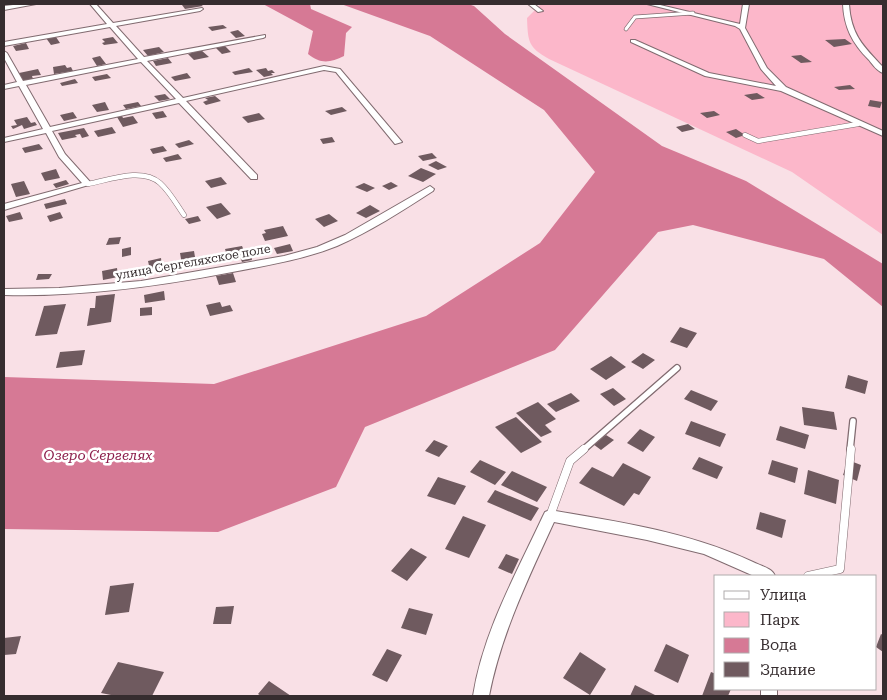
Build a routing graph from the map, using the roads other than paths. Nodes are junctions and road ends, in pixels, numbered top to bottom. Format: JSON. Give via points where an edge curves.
{"nodes":[{"id":1,"x":33,"y":4,"type":"edge"},
{"id":2,"x":93,"y":4,"type":"edge"},
{"id":3,"x":531,"y":4,"type":"edge"},
{"id":4,"x":650,"y":4,"type":"edge"},
{"id":5,"x":746,"y":4,"type":"edge"},
{"id":6,"x":846,"y":4,"type":"edge"},
{"id":7,"x":4,"y":8,"type":"edge"},
{"id":8,"x":200,"y":9,"type":"dead end"},
{"id":9,"x":540,"y":11,"type":"dead end"},
{"id":10,"x":693,"y":14,"type":"junction"},
{"id":11,"x":112,"y":25,"type":"junction"},
{"id":12,"x":742,"y":28,"type":"junction"},
{"id":13,"x":626,"y":29,"type":"dead end"},
{"id":14,"x":263,"y":36,"type":"dead end"},
{"id":15,"x":633,"y":42,"type":"dead end"},
{"id":16,"x":4,"y":44,"type":"edge"},
{"id":17,"x":4,"y":53,"type":"edge"},
{"id":18,"x":143,"y":60,"type":"junction"},
{"id":19,"x":883,"y":71,"type":"edge"},
{"id":20,"x":21,"y":84,"type":"junction"},
{"id":21,"x":4,"y":87,"type":"edge"},
{"id":22,"x":783,"y":89,"type":"junction"},
{"id":23,"x":183,"y":100,"type":"junction"},
{"id":24,"x":858,"y":124,"type":"junction"},
{"id":25,"x":48,"y":130,"type":"junction"},
{"id":26,"x":883,"y":134,"type":"edge"},
{"id":27,"x":745,"y":135,"type":"dead end"},
{"id":28,"x":4,"y":140,"type":"edge"},
{"id":29,"x":398,"y":142,"type":"dead end"},
{"id":30,"x":254,"y":177,"type":"dead end"},
{"id":31,"x":88,"y":184,"type":"junction"},
{"id":32,"x":430,"y":189,"type":"dead end"},
{"id":33,"x":4,"y":207,"type":"edge"},
{"id":34,"x":184,"y":215,"type":"dead end"},
{"id":35,"x":4,"y":292,"type":"edge"},
{"id":36,"x":677,"y":368,"type":"dead end"},
{"id":37,"x":853,"y":421,"type":"dead end"},
{"id":38,"x":550,"y":516,"type":"junction"},
{"id":39,"x":766,"y":575,"type":"edge"},
{"id":40,"x":813,"y":575,"type":"edge"},
{"id":41,"x":482,"y":696,"type":"edge"}],
"edges":[{"from":1,"to":7,"type":"street"},
{"from":2,"to":11,"type":"street"},
{"from":3,"to":9,"type":"street"},
{"from":4,"to":10,"type":"street"},
{"from":5,"to":12,"type":"street"},
{"from":6,"to":19,"type":"street","via":[[846,22],[852,37]]},
{"from":8,"to":11,"type":"street"},
{"from":10,"to":12,"type":"street","via":[[729,21]]},
{"from":10,"to":13,"type":"lane","via":[[636,17]]},
{"from":11,"to":16,"type":"street"},
{"from":11,"to":18,"type":"street"},
{"from":12,"to":22,"type":"street","via":[[764,69]]},
{"from":14,"to":18,"type":"street"},
{"from":15,"to":22,"type":"street","via":[[695,71]]},
{"from":17,"to":20,"type":"street"},
{"from":18,"to":20,"type":"street"},
{"from":18,"to":23,"type":"street"},
{"from":20,"to":21,"type":"street"},
{"from":20,"to":25,"type":"street"},
{"from":22,"to":24,"type":"street"},
{"from":23,"to":25,"type":"street"},
{"from":23,"to":29,"type":"street","via":[[324,68],[333,69],[338,70]]},
{"from":23,"to":30,"type":"street"},
{"from":24,"to":26,"type":"street"},
{"from":24,"to":27,"type":"lane","via":[[758,141]]},
{"from":25,"to":28,"type":"street"},
{"from":25,"to":31,"type":"street","via":[[62,155]]},
{"from":31,"to":33,"type":"street"},
{"from":31,"to":34,"type":"lane","via":[[136,175],[148,177],[160,182]]},
{"from":32,"to":35,"type":"street","name":"улица Сергеляхское поле","via":[[380,221],[320,249],[263,264],[112,288]]},
{"from":36,"to":38,"type":"lane","via":[[570,461]]},
{"from":37,"to":40,"type":"lane","via":[[840,569]]},
{"from":38,"to":39,"type":"street","via":[[705,549]]},
{"from":38,"to":41,"type":"street","via":[[499,631],[484,671]]}]}
